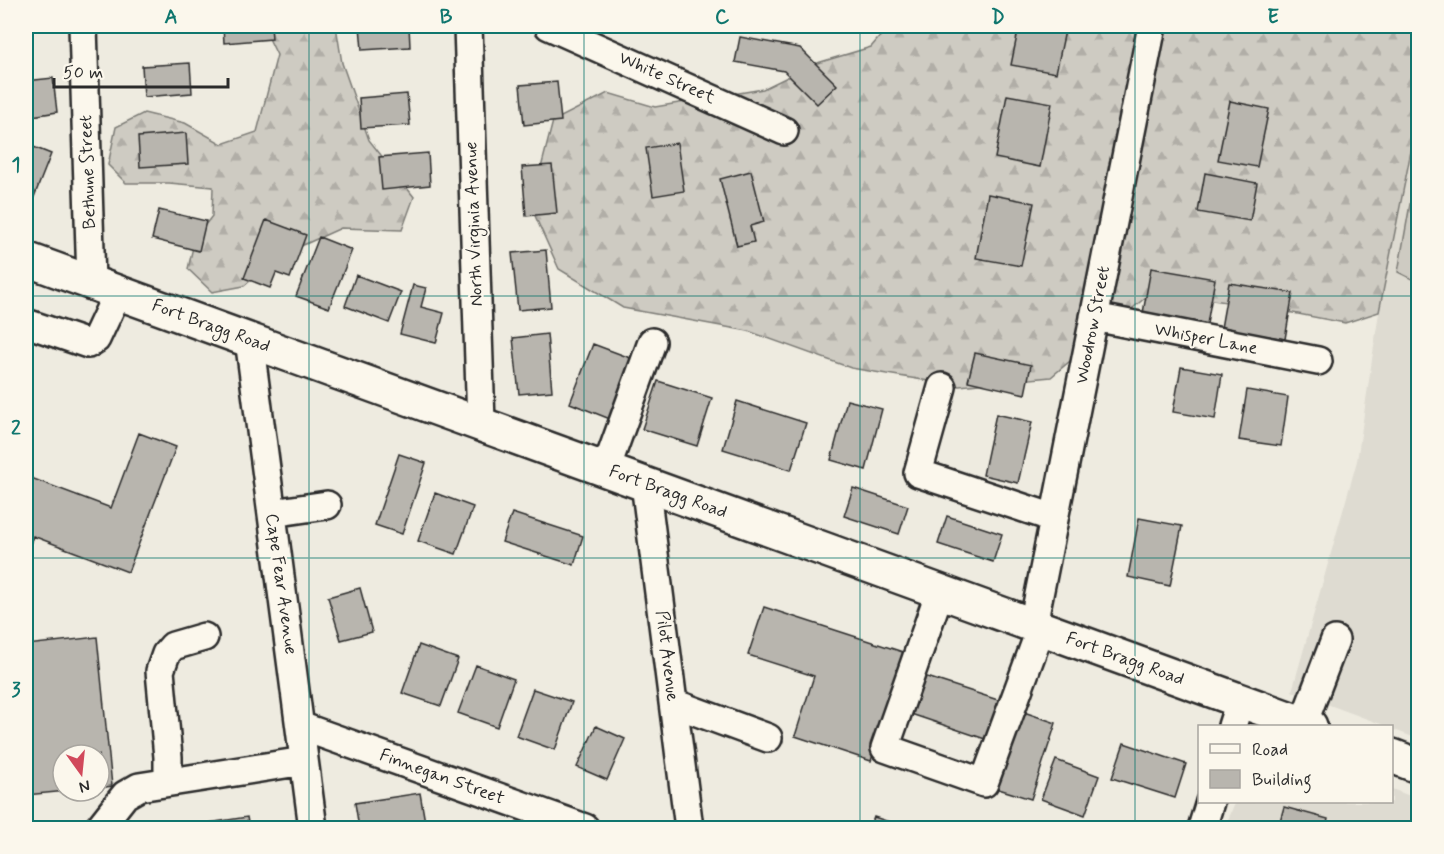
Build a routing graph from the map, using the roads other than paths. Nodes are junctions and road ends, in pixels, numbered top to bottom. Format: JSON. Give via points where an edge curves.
{"nodes":[{"id":1,"x":83,"y":26,"type":"edge"},
{"id":2,"x":468,"y":26,"type":"edge"},
{"id":3,"x":549,"y":26,"type":"edge"},
{"id":4,"x":1152,"y":26,"type":"edge"},
{"id":5,"x":784,"y":131,"type":"dead end"},
{"id":6,"x":26,"y":259,"type":"edge"},
{"id":7,"x":105,"y":287,"type":"junction"},
{"id":8,"x":1094,"y":317,"type":"junction"},
{"id":9,"x":26,"y":323,"type":"edge"},
{"id":10,"x":249,"y":339,"type":"junction"},
{"id":11,"x":652,"y":342,"type":"dead end"},
{"id":12,"x":1318,"y":361,"type":"dead end"},
{"id":13,"x":942,"y":387,"type":"dead end"},
{"id":14,"x":481,"y":423,"type":"junction"},
{"id":15,"x":606,"y":469,"type":"junction"},
{"id":16,"x":645,"y":483,"type":"junction"},
{"id":17,"x":327,"y":505,"type":"dead end"},
{"id":18,"x":272,"y":513,"type":"junction"},
{"id":19,"x":1054,"y":518,"type":"junction"},
{"id":20,"x":940,"y":591,"type":"junction"},
{"id":21,"x":1037,"y":626,"type":"junction"},
{"id":22,"x":204,"y":637,"type":"dead end"},
{"id":23,"x":1335,"y":640,"type":"dead end"},
{"id":24,"x":673,"y":703,"type":"junction"},
{"id":25,"x":1236,"y":713,"type":"edge"},
{"id":26,"x":1307,"y":725,"type":"edge"},
{"id":27,"x":300,"y":726,"type":"junction"},
{"id":28,"x":768,"y":738,"type":"dead end"},
{"id":29,"x":1393,"y":756,"type":"edge"},
{"id":30,"x":304,"y":761,"type":"junction"},
{"id":31,"x":1419,"y":766,"type":"edge"},
{"id":32,"x":168,"y":782,"type":"junction"},
{"id":33,"x":1209,"y":803,"type":"edge"},
{"id":34,"x":99,"y":828,"type":"edge"},
{"id":35,"x":313,"y":828,"type":"edge"},
{"id":36,"x":585,"y":828,"type":"edge"},
{"id":37,"x":689,"y":828,"type":"edge"},
{"id":38,"x":1202,"y":828,"type":"edge"}],
"edges":[{"from":1,"to":7,"type":"street","name":"Bethune Street"},
{"from":2,"to":14,"type":"street","name":"North Virginia Avenue"},
{"from":3,"to":5,"type":"street","name":"White Street"},
{"from":4,"to":8,"type":"street","name":"Woodrow Street"},
{"from":6,"to":7,"type":"main road","name":"Fort Bragg Road"},
{"from":7,"to":9,"type":"street","via":[[96,339],[88,344]]},
{"from":7,"to":10,"type":"main road","name":"Fort Bragg Road"},
{"from":8,"to":12,"type":"street","name":"Whisper Lane"},
{"from":8,"to":19,"type":"street","name":"Woodrow Street"},
{"from":10,"to":14,"type":"main road","name":"Fort Bragg Road"},
{"from":10,"to":18,"type":"street","name":"Cape Fear Avenue"},
{"from":11,"to":15,"type":"street"},
{"from":13,"to":19,"type":"street","via":[[918,472]]},
{"from":14,"to":15,"type":"main road","name":"Fort Bragg Road"},
{"from":15,"to":16,"type":"main road","name":"Fort Bragg Road"},
{"from":16,"to":20,"type":"main road","name":"Fort Bragg Road"},
{"from":16,"to":24,"type":"street","name":"Pilot Avenue"},
{"from":17,"to":18,"type":"street"},
{"from":18,"to":27,"type":"street","name":"Cape Fear Avenue"},
{"from":19,"to":21,"type":"street","name":"Woodrow Street"},
{"from":20,"to":21,"type":"main road","name":"Fort Bragg Road"},
{"from":20,"to":21,"type":"street","name":"Woodrow Street","via":[[885,748],[984,783]]},
{"from":21,"to":25,"type":"main road","name":"Fort Bragg Road"},
{"from":22,"to":32,"type":"street","via":[[173,646],[161,665]]},
{"from":23,"to":26,"type":"street"},
{"from":24,"to":28,"type":"street"},
{"from":24,"to":37,"type":"street","name":"Pilot Avenue"},
{"from":25,"to":26,"type":"main road","name":"Fort Bragg Road"},
{"from":27,"to":30,"type":"street","name":"Cape Fear Avenue"},
{"from":27,"to":36,"type":"street","name":"Finnegan Street"},
{"from":29,"to":31,"type":"main road"},
{"from":30,"to":32,"type":"street"},
{"from":30,"to":35,"type":"street","name":"Cape Fear Avenue"},
{"from":32,"to":34,"type":"street","via":[[139,787],[125,795]]},
{"from":33,"to":38,"type":"street"}]}
